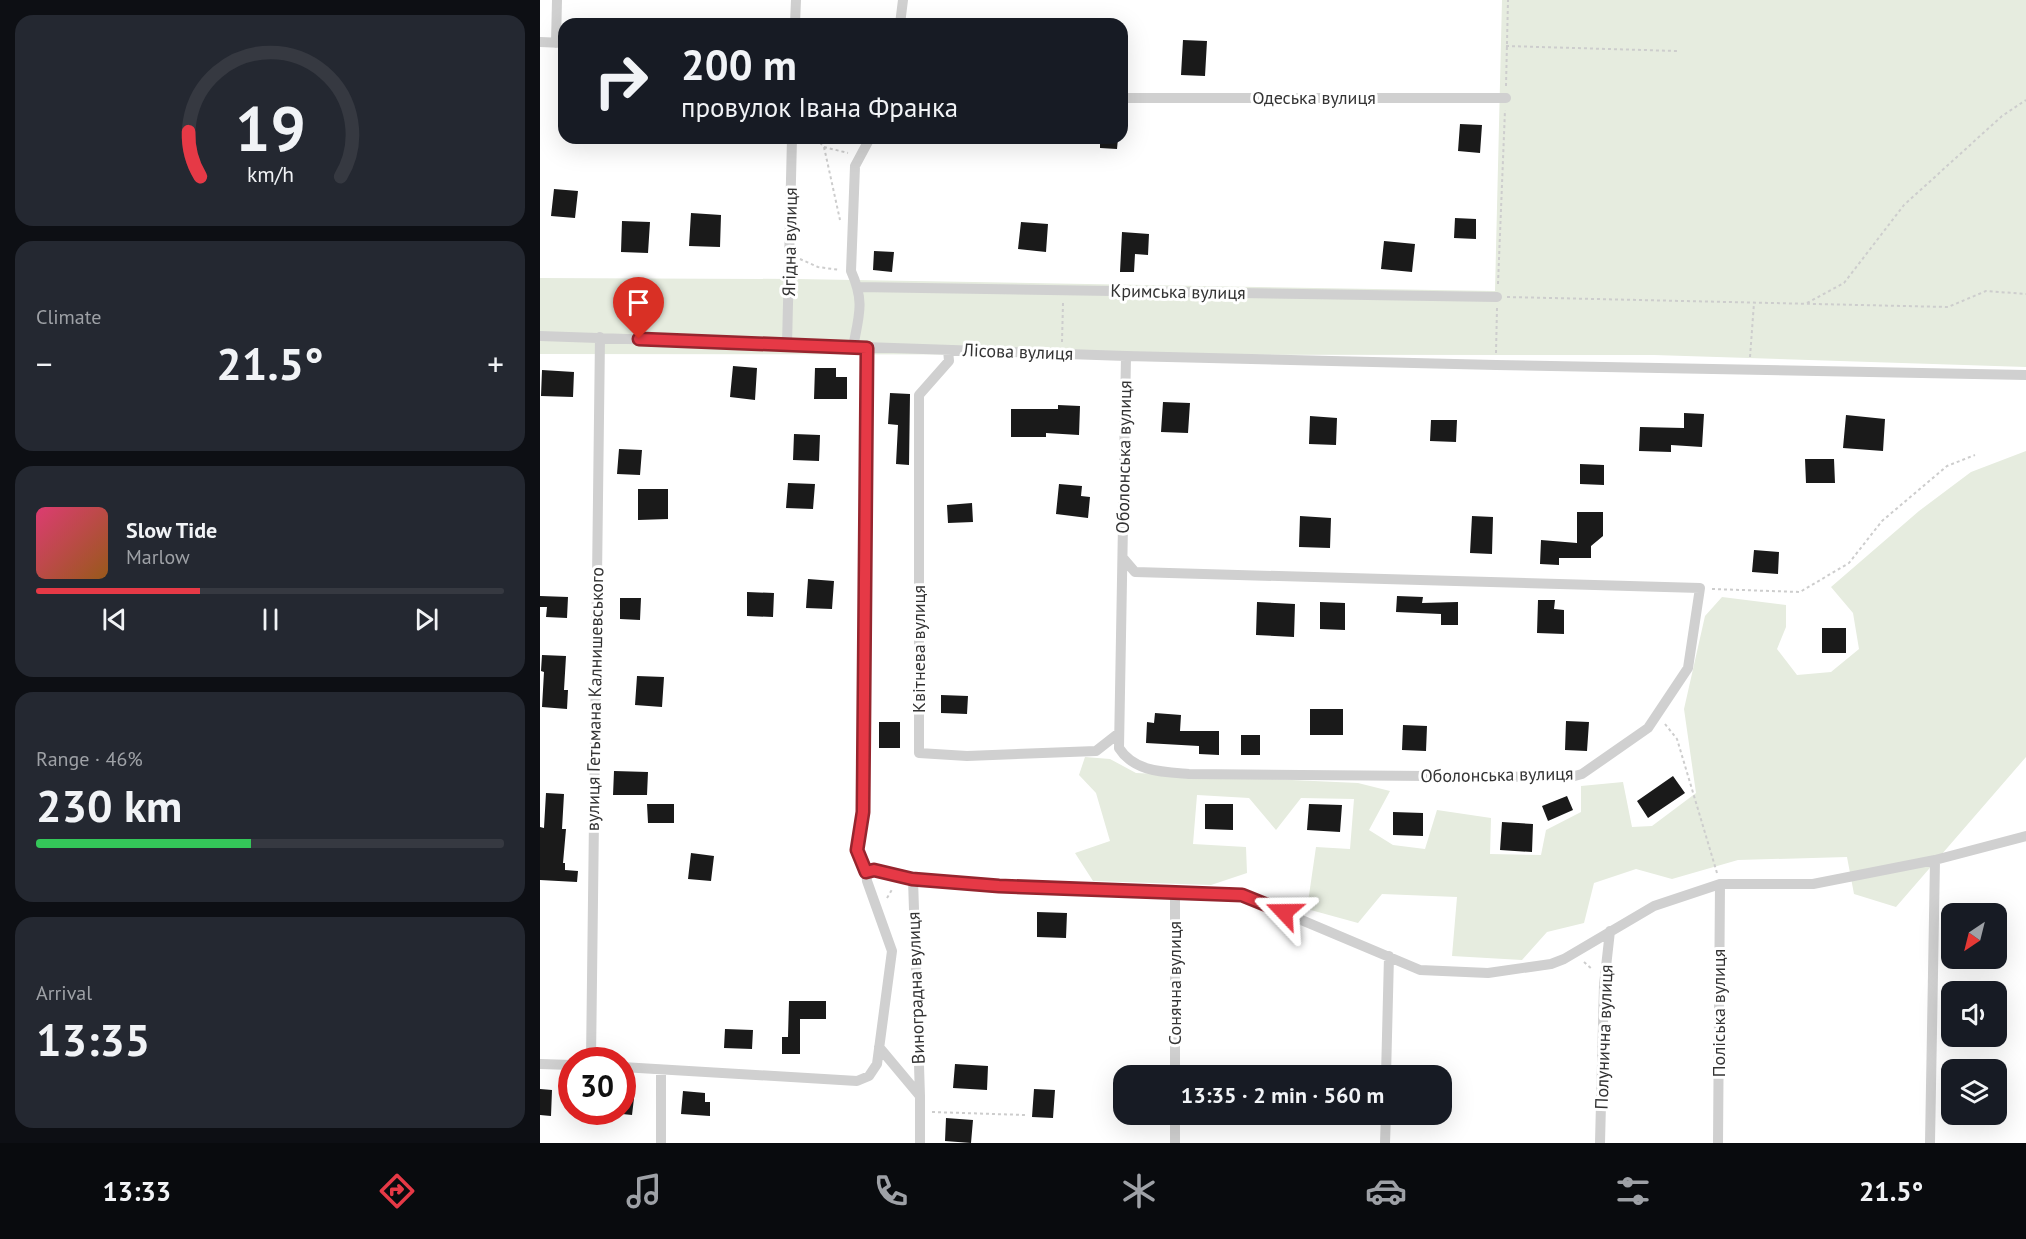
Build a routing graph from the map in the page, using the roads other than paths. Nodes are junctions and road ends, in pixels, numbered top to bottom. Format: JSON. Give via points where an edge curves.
{"nodes":[{"id":1,"x":557,"y":0,"type":"edge"},
{"id":2,"x":796,"y":0,"type":"edge"},
{"id":3,"x":903,"y":0,"type":"edge"},
{"id":4,"x":558,"y":18,"type":"edge"},
{"id":5,"x":795,"y":18,"type":"edge"},
{"id":6,"x":901,"y":18,"type":"edge"},
{"id":7,"x":540,"y":42,"type":"edge"},
{"id":8,"x":558,"y":43,"type":"edge"},
{"id":9,"x":1128,"y":98,"type":"edge"},
{"id":10,"x":1506,"y":98,"type":"road end"},
{"id":11,"x":792,"y":144,"type":"edge"},
{"id":12,"x":867,"y":144,"type":"edge"},
{"id":13,"x":858,"y":287,"type":"junction"},
{"id":14,"x":1497,"y":297,"type":"road end"},
{"id":15,"x":540,"y":336,"type":"edge"},
{"id":16,"x":600,"y":337,"type":"junction"},
{"id":17,"x":787,"y":345,"type":"junction"},
{"id":18,"x":853,"y":347,"type":"junction"},
{"id":19,"x":867,"y":348,"type":"junction"},
{"id":20,"x":948,"y":350,"type":"junction"},
{"id":21,"x":1126,"y":356,"type":"junction"},
{"id":22,"x":2026,"y":375,"type":"edge"},
{"id":23,"x":1123,"y":558,"type":"junction"},
{"id":24,"x":1119,"y":733,"type":"junction"},
{"id":25,"x":2026,"y":836,"type":"edge"},
{"id":26,"x":1935,"y":860,"type":"junction"},
{"id":27,"x":866,"y":872,"type":"junction"},
{"id":28,"x":908,"y":878,"type":"junction"},
{"id":29,"x":1720,"y":884,"type":"junction"},
{"id":30,"x":1175,"y":891,"type":"junction"},
{"id":31,"x":1610,"y":931,"type":"junction"},
{"id":32,"x":1389,"y":956,"type":"junction"},
{"id":33,"x":591,"y":1047,"type":"edge"},
{"id":34,"x":879,"y":1047,"type":"junction"},
{"id":35,"x":540,"y":1064,"type":"edge"},
{"id":36,"x":558,"y":1065,"type":"edge"},
{"id":37,"x":1175,"y":1065,"type":"edge"},
{"id":38,"x":1386,"y":1065,"type":"edge"},
{"id":39,"x":636,"y":1068,"type":"edge"},
{"id":40,"x":661,"y":1070,"type":"junction"},
{"id":41,"x":920,"y":1096,"type":"junction"},
{"id":42,"x":1175,"y":1125,"type":"edge"},
{"id":43,"x":1386,"y":1125,"type":"edge"},
{"id":44,"x":661,"y":1143,"type":"edge"},
{"id":45,"x":920,"y":1143,"type":"edge"},
{"id":46,"x":1175,"y":1143,"type":"edge"},
{"id":47,"x":1385,"y":1143,"type":"edge"},
{"id":48,"x":1600,"y":1143,"type":"edge"},
{"id":49,"x":1718,"y":1143,"type":"edge"},
{"id":50,"x":1930,"y":1143,"type":"edge"}],
"edges":[{"from":1,"to":4,"type":"street"},
{"from":2,"to":5,"type":"street"},
{"from":3,"to":6,"type":"street"},
{"from":7,"to":8,"type":"street"},
{"from":9,"to":10,"type":"street","name":"Одеська вулиця"},
{"from":11,"to":17,"type":"street","name":"Ягідна вулиця"},
{"from":12,"to":13,"type":"street","via":[[855,166],[851,271]]},
{"from":13,"to":14,"type":"street","name":"Кримська вулиця"},
{"from":13,"to":18,"type":"street","via":[[861,305]]},
{"from":15,"to":16,"type":"street","name":"Лісова вулиця"},
{"from":16,"to":17,"type":"street","name":"Лісова вулиця"},
{"from":16,"to":33,"type":"street","name":"вулиця Гетьмана Калнишевського"},
{"from":17,"to":18,"type":"street","name":"Лісова вулиця"},
{"from":18,"to":19,"type":"street","name":"Лісова вулиця"},
{"from":19,"to":20,"type":"street","name":"Лісова вулиця"},
{"from":19,"to":27,"type":"street","via":[[863,812],[857,850]]},
{"from":20,"to":21,"type":"street","name":"Лісова вулиця"},
{"from":20,"to":24,"type":"street","name":"Квітнева вулиця","via":[[949,361],[919,395],[919,753],[968,756],[1096,751]]},
{"from":21,"to":22,"type":"street","name":"Лісова вулиця"},
{"from":21,"to":23,"type":"street","name":"Оболонська вулиця"},
{"from":23,"to":24,"type":"street","name":"Оболонська вулиця"},
{"from":23,"to":24,"type":"street","name":"Оболонська вулиця","via":[[1136,572],[1700,588],[1688,668],[1648,728],[1589,770],[1571,777],[1158,771],[1133,764],[1124,757],[1119,748]]},
{"from":25,"to":26,"type":"street"},
{"from":26,"to":29,"type":"street","via":[[1813,884]]},
{"from":26,"to":50,"type":"street"},
{"from":27,"to":28,"type":"street","via":[[874,870]]},
{"from":27,"to":34,"type":"street","via":[[892,951]]},
{"from":28,"to":30,"type":"street","via":[[999,886]]},
{"from":28,"to":41,"type":"street","name":"Виноградна вулиця"},
{"from":29,"to":31,"type":"street","via":[[1654,906]]},
{"from":29,"to":49,"type":"street","name":"Поліська вулиця"},
{"from":30,"to":32,"type":"street","via":[[1242,895]]},
{"from":30,"to":37,"type":"street","name":"Сонячна вулиця"},
{"from":31,"to":32,"type":"street","via":[[1551,964],[1488,972],[1420,970]]},
{"from":31,"to":48,"type":"street","name":"Полунична вулиця","via":[[1604,985]]},
{"from":32,"to":38,"type":"street"},
{"from":34,"to":40,"type":"street","via":[[877,1064],[869,1077],[857,1081]]},
{"from":34,"to":41,"type":"street","name":"Виноградна вулиця"},
{"from":35,"to":36,"type":"street"},
{"from":39,"to":40,"type":"street"},
{"from":40,"to":44,"type":"street"},
{"from":41,"to":45,"type":"street","name":"Виноградна вулиця"},
{"from":42,"to":46,"type":"street"},
{"from":43,"to":47,"type":"street"}]}
